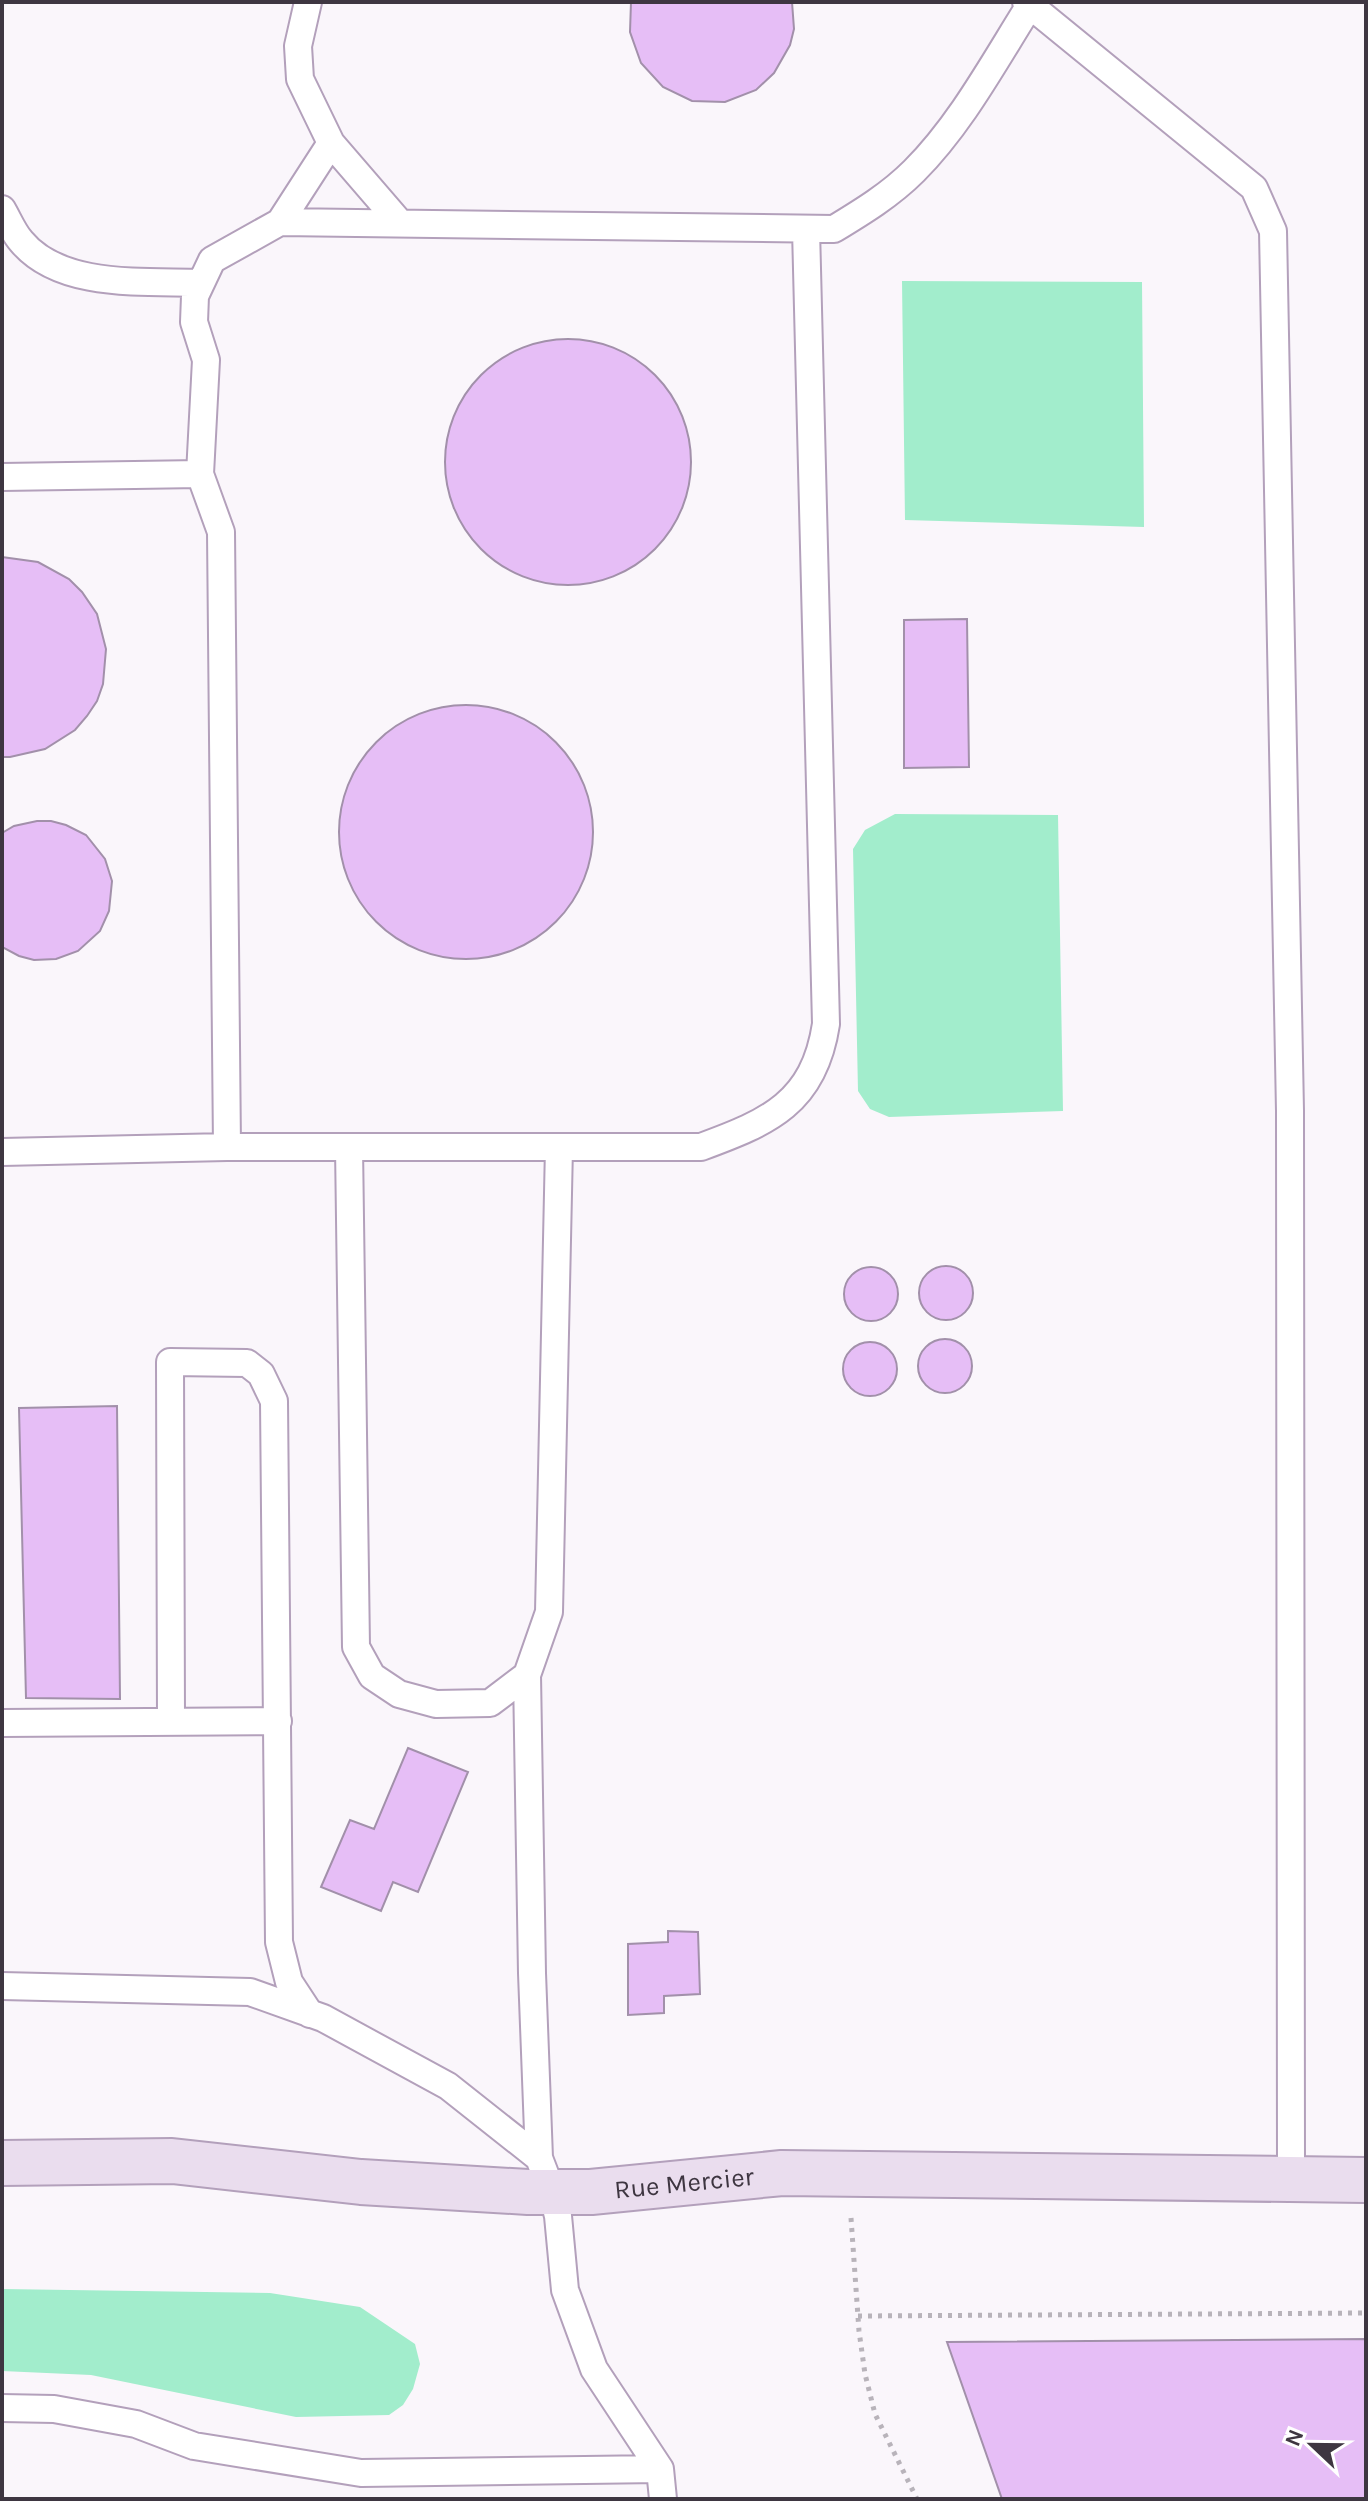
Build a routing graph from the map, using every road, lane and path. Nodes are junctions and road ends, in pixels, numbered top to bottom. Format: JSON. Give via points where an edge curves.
{"nodes":[{"id":1,"x":308,"y":2,"type":"edge"},
{"id":2,"x":1028,"y":4,"type":"edge"},
{"id":3,"x":331,"y":143,"type":"junction"},
{"id":4,"x":2,"y":209,"type":"edge"},
{"id":5,"x":280,"y":222,"type":"junction"},
{"id":6,"x":400,"y":223,"type":"junction"},
{"id":7,"x":806,"y":229,"type":"junction"},
{"id":8,"x":201,"y":283,"type":"junction"},
{"id":9,"x":200,"y":474,"type":"junction"},
{"id":10,"x":2,"y":477,"type":"edge"},
{"id":11,"x":227,"y":1147,"type":"junction"},
{"id":12,"x":349,"y":1147,"type":"junction"},
{"id":13,"x":559,"y":1147,"type":"junction"},
{"id":14,"x":2,"y":1152,"type":"edge"},
{"id":15,"x":527,"y":1675,"type":"junction"},
{"id":16,"x":171,"y":1720,"type":"junction"},
{"id":17,"x":278,"y":1721,"type":"junction"},
{"id":18,"x":2,"y":1723,"type":"edge"},
{"id":19,"x":2,"y":1986,"type":"edge"},
{"id":20,"x":310,"y":2014,"type":"junction"},
{"id":21,"x":2,"y":2163,"type":"edge"},
{"id":22,"x":852,"y":2173,"type":"junction"},
{"id":23,"x":545,"y":2175,"type":"junction"},
{"id":24,"x":1291,"y":2179,"type":"junction"},
{"id":25,"x":1366,"y":2180,"type":"edge"},
{"id":26,"x":1366,"y":2313,"type":"edge"},
{"id":27,"x":858,"y":2316,"type":"junction"},
{"id":28,"x":2,"y":2408,"type":"edge"},
{"id":29,"x":660,"y":2469,"type":"junction"},
{"id":30,"x":663,"y":2499,"type":"edge"},
{"id":31,"x":917,"y":2499,"type":"edge"}],
"edges":[{"from":1,"to":3,"type":"lane","via":[[298,46],[300,79]]},
{"from":2,"to":7,"type":"lane","via":[[951,128],[913,172],[875,205],[834,229]]},
{"from":2,"to":24,"type":"lane","via":[[1254,188],[1273,231],[1290,1111]]},
{"from":3,"to":5,"type":"lane"},
{"from":3,"to":6,"type":"lane"},
{"from":4,"to":8,"type":"lane","via":[[22,242],[54,268],[103,279]]},
{"from":5,"to":6,"type":"lane"},
{"from":5,"to":8,"type":"lane","via":[[212,260]]},
{"from":6,"to":7,"type":"lane"},
{"from":7,"to":13,"type":"lane","via":[[826,1024],[822,1049],[809,1078],[787,1106],[751,1129],[701,1147]]},
{"from":8,"to":9,"type":"lane","via":[[194,322],[206,360]]},
{"from":9,"to":10,"type":"lane"},
{"from":9,"to":11,"type":"lane","via":[[221,532]]},
{"from":11,"to":12,"type":"lane"},
{"from":11,"to":14,"type":"lane"},
{"from":12,"to":13,"type":"lane"},
{"from":12,"to":15,"type":"lane","via":[[356,1647],[372,1676],[399,1694],[436,1704],[490,1703]]},
{"from":13,"to":15,"type":"lane","via":[[549,1612]]},
{"from":15,"to":23,"type":"lane","via":[[532,1957]]},
{"from":16,"to":17,"type":"lane"},
{"from":16,"to":17,"type":"lane","via":[[170,1362],[247,1363],[261,1374],[274,1401]]},
{"from":16,"to":18,"type":"lane"},
{"from":17,"to":20,"type":"lane","via":[[279,1942],[289,1982]]},
{"from":19,"to":20,"type":"lane","via":[[250,1992]]},
{"from":20,"to":23,"type":"lane","via":[[448,2086]]},
{"from":21,"to":23,"type":"street","name":"Rue Mercier","via":[[172,2161],[361,2182]]},
{"from":22,"to":23,"type":"street","name":"Rue Mercier","via":[[782,2173],[591,2192]]},
{"from":22,"to":24,"type":"street","name":"Rue Mercier"},
{"from":22,"to":27,"type":"path"},
{"from":23,"to":29,"type":"lane","via":[[558,2216],[565,2290],[594,2369]]},
{"from":24,"to":25,"type":"street","name":"Rue Mercier"},
{"from":26,"to":27,"type":"path"},
{"from":27,"to":31,"type":"path","via":[[875,2414]]},
{"from":28,"to":29,"type":"lane","via":[[54,2409],[136,2424],[194,2446],[361,2473]]},
{"from":29,"to":30,"type":"lane"}]}
